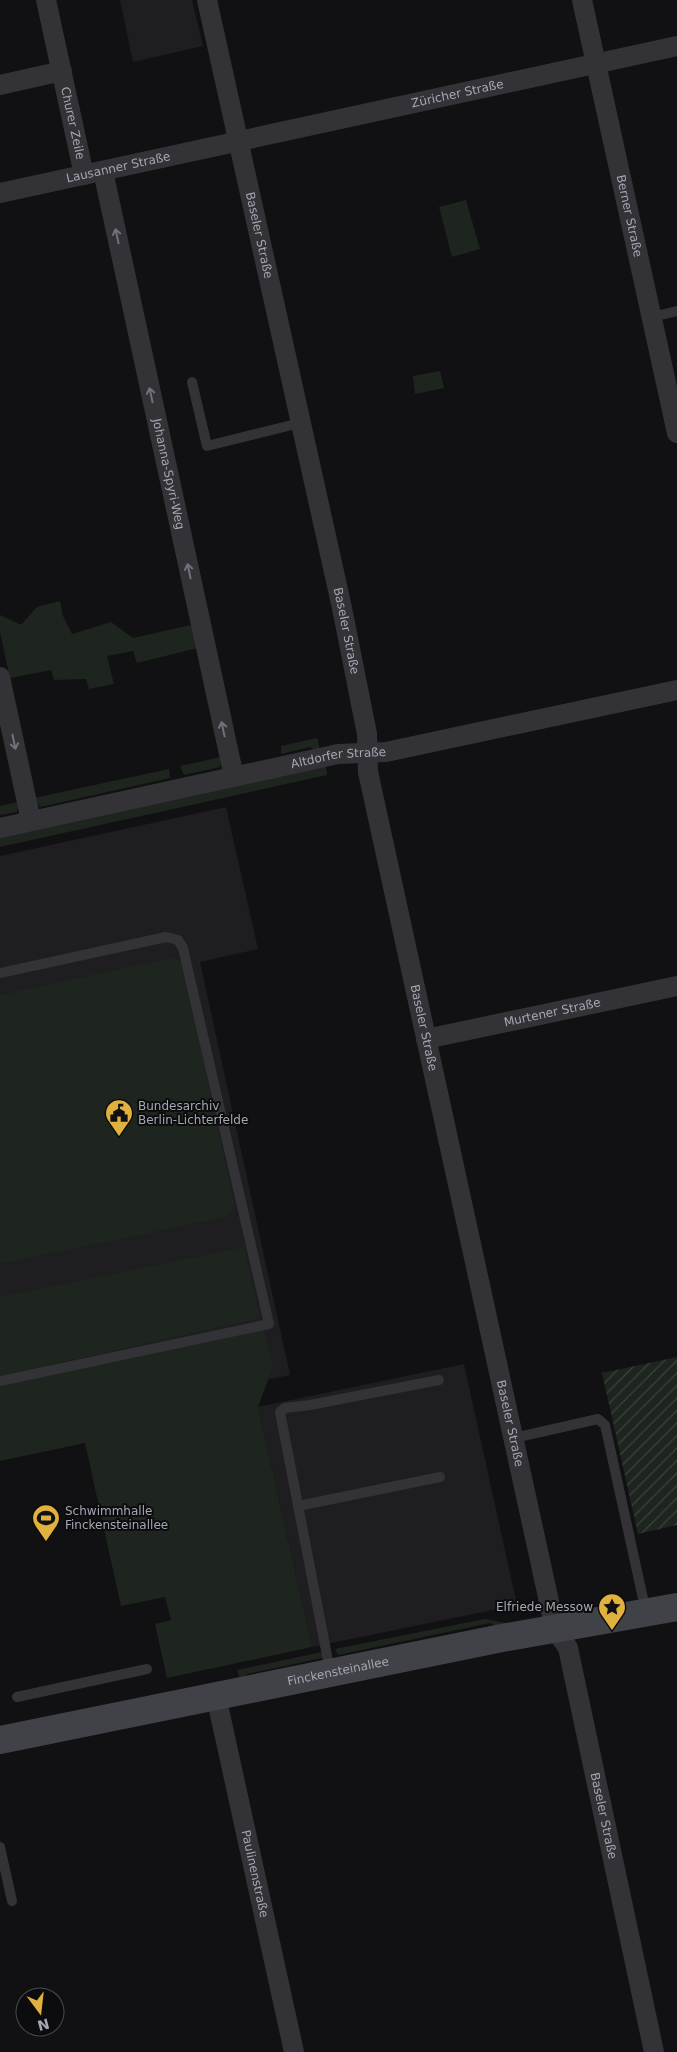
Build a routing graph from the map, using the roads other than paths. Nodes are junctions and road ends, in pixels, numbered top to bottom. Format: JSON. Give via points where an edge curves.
{"nodes":[{"id":1,"x":46,"y":0,"type":"edge"},
{"id":2,"x":207,"y":0,"type":"edge"},
{"id":3,"x":582,"y":0,"type":"edge"},
{"id":4,"x":677,"y":46,"type":"edge"},
{"id":5,"x":596,"y":63,"type":"junction"},
{"id":6,"x":62,"y":71,"type":"junction"},
{"id":7,"x":0,"y":85,"type":"edge"},
{"id":8,"x":238,"y":142,"type":"junction"},
{"id":9,"x":94,"y":173,"type":"junction"},
{"id":10,"x":0,"y":193,"type":"edge"},
{"id":11,"x":677,"y":311,"type":"edge"},
{"id":12,"x":652,"y":317,"type":"junction"},
{"id":13,"x":192,"y":382,"type":"dead end"},
{"id":14,"x":300,"y":423,"type":"junction"},
{"id":15,"x":677,"y":429,"type":"edge"},
{"id":16,"x":0,"y":678,"type":"edge"},
{"id":17,"x":677,"y":690,"type":"edge"},
{"id":18,"x":367,"y":754,"type":"junction"},
{"id":19,"x":234,"y":777,"type":"junction"},
{"id":20,"x":31,"y":821,"type":"junction"},
{"id":21,"x":0,"y":828,"type":"edge"},
{"id":22,"x":0,"y":973,"type":"edge"},
{"id":23,"x":677,"y":986,"type":"edge"},
{"id":24,"x":426,"y":1039,"type":"junction"},
{"id":25,"x":439,"y":1380,"type":"dead end"},
{"id":26,"x":0,"y":1381,"type":"edge"},
{"id":27,"x":514,"y":1438,"type":"junction"},
{"id":28,"x":440,"y":1476,"type":"dead end"},
{"id":29,"x":298,"y":1506,"type":"junction"},
{"id":30,"x":677,"y":1607,"type":"edge"},
{"id":31,"x":646,"y":1613,"type":"junction"},
{"id":32,"x":556,"y":1629,"type":"junction"},
{"id":33,"x":147,"y":1669,"type":"dead end"},
{"id":34,"x":330,"y":1672,"type":"junction"},
{"id":35,"x":216,"y":1696,"type":"junction"},
{"id":36,"x":17,"y":1697,"type":"dead end"},
{"id":37,"x":0,"y":1740,"type":"edge"},
{"id":38,"x":0,"y":1847,"type":"edge"},
{"id":39,"x":12,"y":1901,"type":"dead end"},
{"id":40,"x":294,"y":2052,"type":"edge"},
{"id":41,"x":654,"y":2052,"type":"edge"}],
"edges":[{"from":1,"to":6,"type":"street","name":"Churer Zeile"},
{"from":2,"to":8,"type":"street","name":"Baseler Straße"},
{"from":3,"to":5,"type":"street","name":"Berner Straße"},
{"from":4,"to":5,"type":"street","name":"Züricher Straße"},
{"from":5,"to":8,"type":"street","name":"Züricher Straße"},
{"from":5,"to":12,"type":"street","name":"Berner Straße"},
{"from":6,"to":7,"type":"street","name":"Churer Zeile"},
{"from":6,"to":9,"type":"street","name":"Churer Zeile"},
{"from":8,"to":9,"type":"street","name":"Lausanner Straße"},
{"from":8,"to":14,"type":"street","name":"Baseler Straße"},
{"from":9,"to":10,"type":"street","name":"Lausanner Straße"},
{"from":19,"to":9,"type":"street","name":"Johanna-Spyri-Weg","one_way":true},
{"from":11,"to":12,"type":"lane"},
{"from":12,"to":15,"type":"street","name":"Berner Straße"},
{"from":13,"to":14,"type":"lane","via":[[207,446]]},
{"from":14,"to":18,"type":"street","name":"Baseler Straße","via":[[344,617],[367,734]]},
{"from":16,"to":20,"type":"street","one_way":true},
{"from":17,"to":18,"type":"street","name":"Altdorfer Straße"},
{"from":18,"to":19,"type":"street","name":"Altdorfer Straße","via":[[338,754]]},
{"from":18,"to":24,"type":"street","name":"Baseler Straße","via":[[368,772]]},
{"from":19,"to":20,"type":"street","name":"Altdorfer Straße"},
{"from":20,"to":21,"type":"street","name":"Altdorfer Straße"},
{"from":22,"to":26,"type":"lane","via":[[166,937],[178,940],[183,948],[269,1324]]},
{"from":23,"to":24,"type":"street","name":"Murtener Straße"},
{"from":24,"to":27,"type":"street","name":"Baseler Straße"},
{"from":25,"to":29,"type":"lane","via":[[285,1408],[280,1412]]},
{"from":27,"to":31,"type":"lane","via":[[598,1419],[603,1422]]},
{"from":27,"to":32,"type":"street","name":"Baseler Straße"},
{"from":28,"to":29,"type":"lane"},
{"from":29,"to":34,"type":"lane"},
{"from":30,"to":31,"type":"street","name":"Finckensteinallee"},
{"from":31,"to":32,"type":"street","name":"Finckensteinallee"},
{"from":32,"to":34,"type":"street","name":"Finckensteinallee"},
{"from":32,"to":41,"type":"street","name":"Baseler Straße","via":[[568,1648]]},
{"from":33,"to":36,"type":"lane"},
{"from":34,"to":35,"type":"street","name":"Finckensteinallee"},
{"from":35,"to":37,"type":"street","name":"Finckensteinallee"},
{"from":35,"to":40,"type":"street","name":"Paulinenstraße"},
{"from":38,"to":39,"type":"lane"}]}
